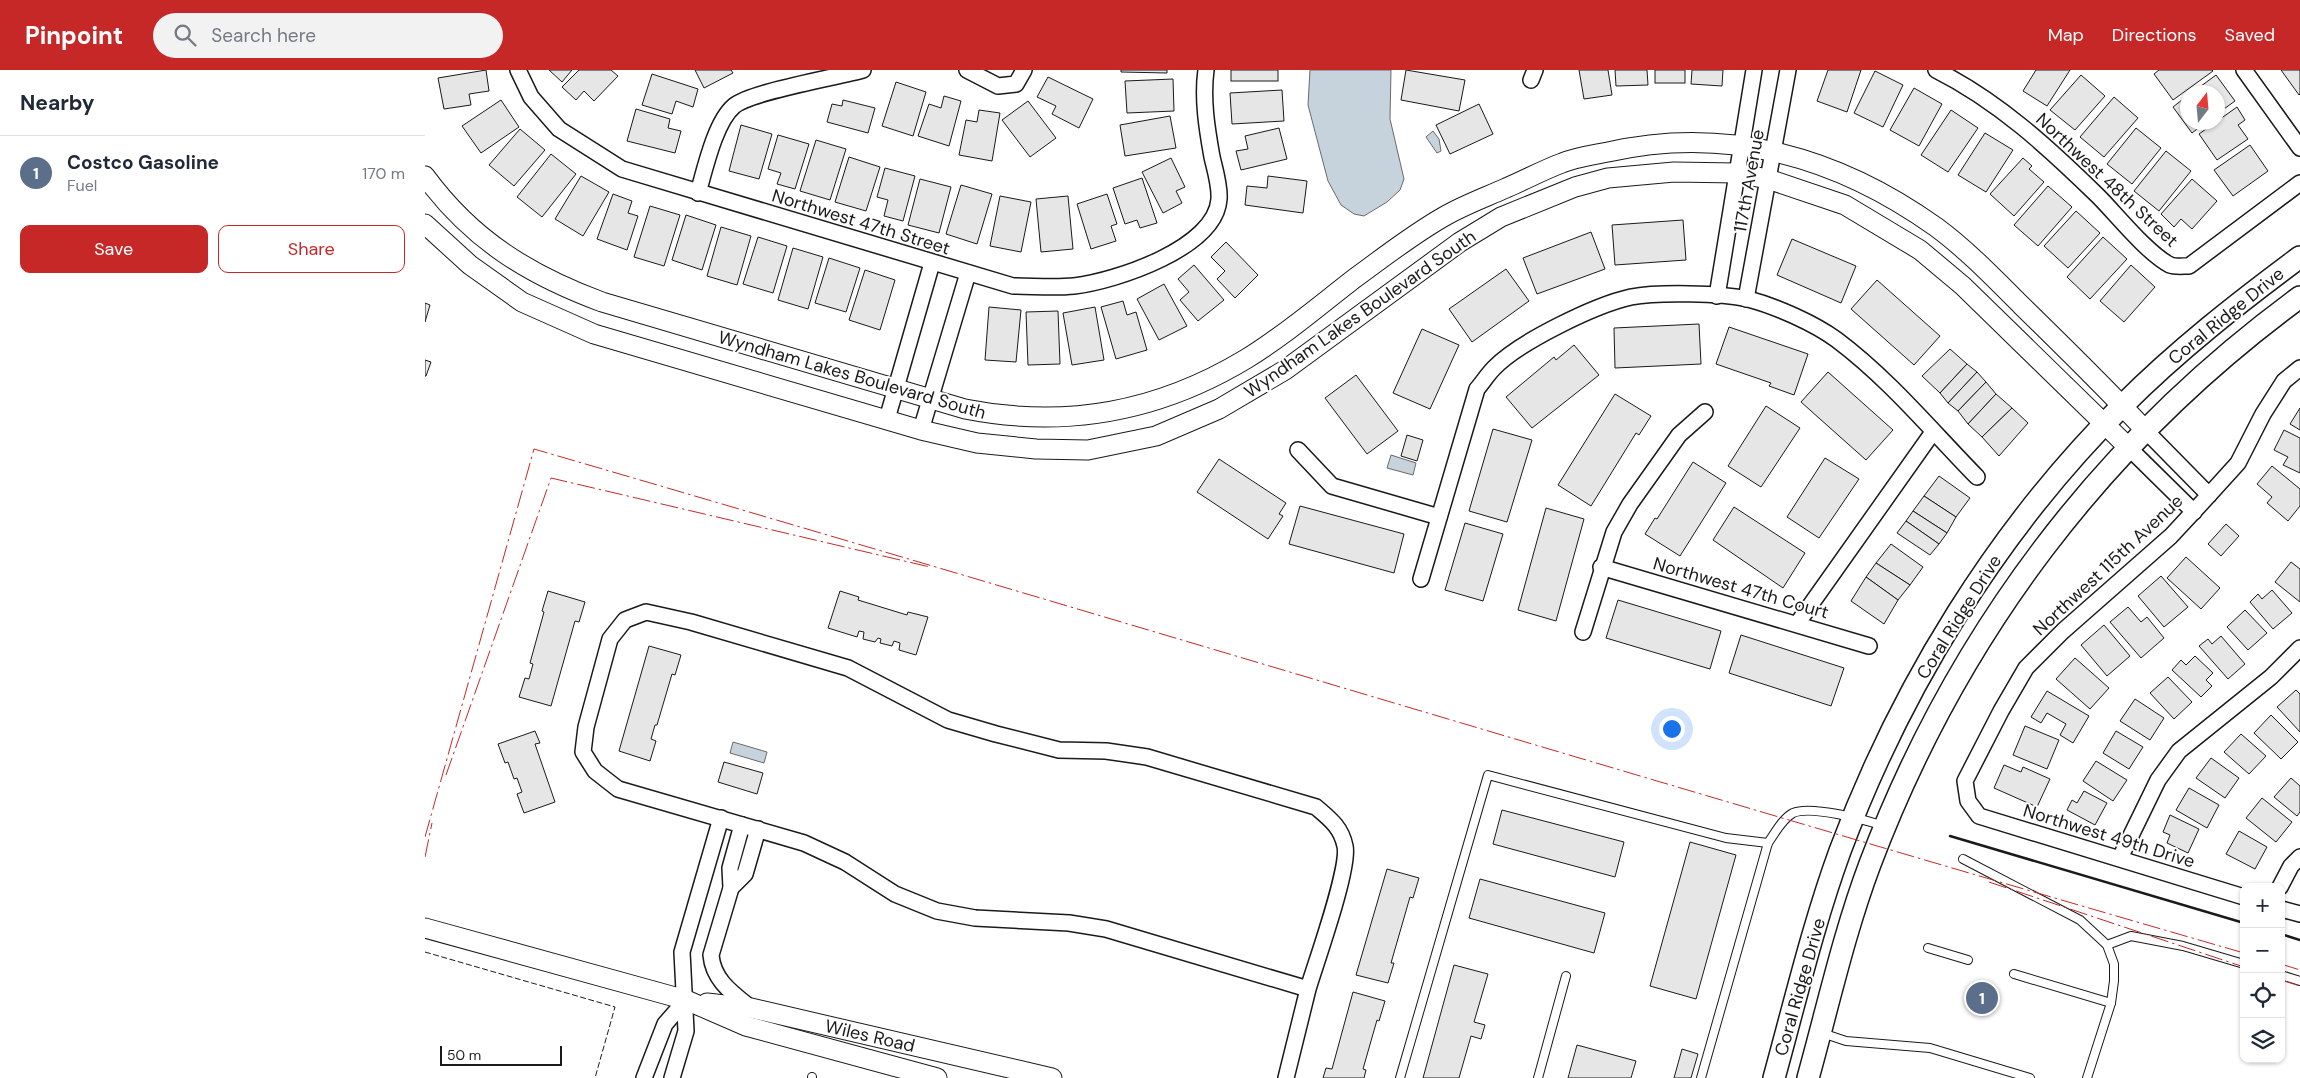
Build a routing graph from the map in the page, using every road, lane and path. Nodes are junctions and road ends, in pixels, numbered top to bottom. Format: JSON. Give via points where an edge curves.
{"nodes":[{"id":1,"x":863,"y":70,"type":"edge"},
{"id":2,"x":967,"y":70,"type":"edge"},
{"id":3,"x":1024,"y":70,"type":"edge"},
{"id":4,"x":1206,"y":70,"type":"edge"},
{"id":5,"x":1754,"y":70,"type":"edge"},
{"id":6,"x":1788,"y":70,"type":"edge"},
{"id":7,"x":1936,"y":70,"type":"edge"},
{"id":8,"x":2244,"y":70,"type":"edge"},
{"id":9,"x":518,"y":71,"type":"edge"},
{"id":10,"x":1957,"y":75,"type":"edge"},
{"id":11,"x":1741,"y":144,"type":"junction"},
{"id":12,"x":2300,"y":148,"type":"edge"},
{"id":13,"x":1773,"y":150,"type":"junction"},
{"id":14,"x":1736,"y":173,"type":"junction"},
{"id":15,"x":425,"y":176,"type":"edge"},
{"id":16,"x":1768,"y":178,"type":"junction"},
{"id":17,"x":2300,"y":183,"type":"edge"},
{"id":18,"x":698,"y":193,"type":"junction"},
{"id":19,"x":425,"y":224,"type":"edge"},
{"id":20,"x":2300,"y":257,"type":"edge"},
{"id":21,"x":932,"y":263,"type":"junction"},
{"id":22,"x":967,"y":274,"type":"junction"},
{"id":23,"x":1717,"y":296,"type":"junction"},
{"id":24,"x":2300,"y":297,"type":"edge"},
{"id":25,"x":1746,"y":299,"type":"junction"},
{"id":26,"x":2300,"y":368,"type":"edge"},
{"id":27,"x":895,"y":390,"type":"junction"},
{"id":28,"x":930,"y":400,"type":"junction"},
{"id":29,"x":2122,"y":406,"type":"junction"},
{"id":30,"x":1705,"y":412,"type":"dead end"},
{"id":31,"x":887,"y":419,"type":"junction"},
{"id":32,"x":2105,"y":424,"type":"junction"},
{"id":33,"x":921,"y":430,"type":"junction"},
{"id":34,"x":2145,"y":430,"type":"junction"},
{"id":35,"x":1933,"y":432,"type":"junction"},
{"id":36,"x":2129,"y":447,"type":"junction"},
{"id":37,"x":1298,"y":450,"type":"dead end"},
{"id":38,"x":1977,"y":477,"type":"dead end"},
{"id":39,"x":2209,"y":496,"type":"junction"},
{"id":40,"x":2194,"y":512,"type":"junction"},
{"id":41,"x":1439,"y":517,"type":"junction"},
{"id":42,"x":1601,"y":568,"type":"junction"},
{"id":43,"x":1421,"y":579,"type":"dead end"},
{"id":44,"x":1797,"y":624,"type":"junction"},
{"id":45,"x":1583,"y":632,"type":"dead end"},
{"id":46,"x":1869,"y":646,"type":"dead end"},
{"id":47,"x":2300,"y":648,"type":"edge"},
{"id":48,"x":1968,"y":801,"type":"joint"},
{"id":49,"x":1854,"y":816,"type":"junction"},
{"id":50,"x":721,"y":818,"type":"junction"},
{"id":51,"x":742,"y":825,"type":"junction"},
{"id":52,"x":1885,"y":826,"type":"junction"},
{"id":53,"x":758,"y":829,"type":"junction"},
{"id":54,"x":1768,"y":843,"type":"junction"},
{"id":55,"x":710,"y":853,"type":"junction"},
{"id":56,"x":2300,"y":857,"type":"edge"},
{"id":57,"x":2120,"y":858,"type":"junction"},
{"id":58,"x":733,"y":859,"type":"junction"},
{"id":59,"x":1963,"y":860,"type":"dead end"},
{"id":60,"x":2282,"y":883,"type":"edge"},
{"id":61,"x":731,"y":888,"type":"junction"},
{"id":62,"x":2240,"y":896,"type":"edge"},
{"id":63,"x":2285,"y":910,"type":"edge"},
{"id":64,"x":2300,"y":914,"type":"edge"},
{"id":65,"x":425,"y":928,"type":"edge"},
{"id":66,"x":2107,"y":944,"type":"junction"},
{"id":67,"x":1928,"y":948,"type":"dead end"},
{"id":68,"x":1968,"y":960,"type":"dead end"},
{"id":69,"x":2240,"y":963,"type":"edge"},
{"id":70,"x":2014,"y":974,"type":"dead end"},
{"id":71,"x":1566,"y":976,"type":"dead end"},
{"id":72,"x":2285,"y":976,"type":"edge"},
{"id":73,"x":2300,"y":981,"type":"edge"},
{"id":74,"x":1308,"y":989,"type":"junction"},
{"id":75,"x":686,"y":1000,"type":"junction"},
{"id":76,"x":2111,"y":1003,"type":"junction"},
{"id":77,"x":751,"y":1008,"type":"junction"},
{"id":78,"x":1821,"y":1033,"type":"junction"},
{"id":79,"x":644,"y":1078,"type":"edge"},
{"id":80,"x":672,"y":1078,"type":"edge"},
{"id":81,"x":937,"y":1078,"type":"edge"},
{"id":82,"x":1052,"y":1078,"type":"edge"},
{"id":83,"x":1286,"y":1078,"type":"edge"},
{"id":84,"x":1400,"y":1078,"type":"edge"},
{"id":85,"x":1538,"y":1078,"type":"edge"},
{"id":86,"x":1701,"y":1078,"type":"edge"},
{"id":87,"x":1774,"y":1078,"type":"edge"},
{"id":88,"x":1808,"y":1078,"type":"edge"},
{"id":89,"x":2030,"y":1078,"type":"edge"},
{"id":90,"x":2087,"y":1078,"type":"edge"}],
"edges":[{"from":1,"to":18,"type":"street","via":[[761,94],[734,106],[714,137]]},
{"from":2,"to":3,"type":"street","via":[[998,86],[1016,84]]},
{"from":4,"to":22,"type":"street","name":"Northwest 47th Street","via":[[1207,128],[1220,197],[1217,214],[1206,228],[1176,252],[1127,275],[1074,286],[1013,286]]},
{"from":5,"to":11,"type":"street","name":"117th Avenue"},
{"from":6,"to":13,"type":"street","name":"117th Avenue"},
{"from":7,"to":10,"type":"street","name":"Northwest 48th Street"},
{"from":8,"to":12,"type":"street"},
{"from":9,"to":18,"type":"street","name":"Northwest 47th Street","via":[[531,97],[559,129],[622,169]]},
{"from":10,"to":17,"type":"street","name":"Northwest 48th Street","via":[[2055,154],[2171,266],[2189,266]]},
{"from":11,"to":13,"type":"street","name":"Wyndham Lakes Boulevard South"},
{"from":11,"to":14,"type":"street","name":"117th Avenue"},
{"from":11,"to":28,"type":"street","name":"Wyndham Lakes Boulevard South","via":[[1637,145],[1565,162],[1447,215],[1404,242],[1249,357],[1189,388],[1147,404],[1113,412],[1054,418],[996,415]]},
{"from":13,"to":16,"type":"street","name":"117th Avenue"},
{"from":13,"to":29,"type":"street","name":"Wyndham Lakes Boulevard South","via":[[1850,177],[1890,196],[1938,228],[1993,277]]},
{"from":14,"to":16,"type":"street","name":"Wyndham Lakes Boulevard South"},
{"from":14,"to":23,"type":"street","name":"117th Avenue"},
{"from":14,"to":33,"type":"street","name":"Wyndham Lakes Boulevard South","via":[[1674,172],[1608,178],[1575,187],[1501,217],[1460,242],[1285,370],[1219,409],[1156,436],[1088,450],[1036,449],[977,443]]},
{"from":15,"to":27,"type":"street","name":"Wyndham Lakes Boulevard South","via":[[487,242],[559,286],[602,302]]},
{"from":16,"to":25,"type":"street","name":"117th Avenue"},
{"from":16,"to":32,"type":"street","name":"Wyndham Lakes Boulevard South","via":[[1845,205],[1920,250],[1963,286]]},
{"from":18,"to":21,"type":"street","name":"Northwest 47th Street"},
{"from":19,"to":31,"type":"street","name":"Wyndham Lakes Boulevard South","via":[[477,271],[522,302],[594,334]]},
{"from":20,"to":29,"type":"main road","name":"Coral Ridge Drive","via":[[2209,327]]},
{"from":21,"to":22,"type":"street","name":"Northwest 47th Street"},
{"from":21,"to":27,"type":"street"},
{"from":22,"to":28,"type":"street"},
{"from":23,"to":25,"type":"street"},
{"from":23,"to":41,"type":"street","via":[[1631,297],[1577,317],[1531,340],[1495,367],[1477,389]]},
{"from":24,"to":34,"type":"main road","name":"Coral Ridge Drive","via":[[2222,358]]},
{"from":25,"to":35,"type":"street","via":[[1782,311],[1835,339],[1886,382]]},
{"from":26,"to":39,"type":"street","name":"Northwest 115th Avenue","via":[[2284,381],[2238,463]]},
{"from":27,"to":28,"type":"street","name":"Wyndham Lakes Boulevard South"},
{"from":27,"to":31,"type":"street"},
{"from":28,"to":33,"type":"street"},
{"from":29,"to":32,"type":"main road","name":"Coral Ridge Drive"},
{"from":29,"to":34,"type":"street","name":"Wyndham Lakes Boulevard South"},
{"from":30,"to":42,"type":"street","via":[[1679,435],[1630,504],[1614,532]]},
{"from":31,"to":33,"type":"street","name":"Wyndham Lakes Boulevard South"},
{"from":32,"to":36,"type":"street","name":"Wyndham Lakes Boulevard South"},
{"from":32,"to":49,"type":"main road","name":"Coral Ridge Drive","via":[[2044,493],[1973,590],[1906,706]]},
{"from":34,"to":36,"type":"main road","name":"Coral Ridge Drive"},
{"from":34,"to":39,"type":"street"},
{"from":35,"to":38,"type":"street"},
{"from":35,"to":44,"type":"street"},
{"from":36,"to":40,"type":"street"},
{"from":36,"to":52,"type":"main road","name":"Coral Ridge Drive","via":[[2060,524],[1996,613],[1937,715]]},
{"from":37,"to":41,"type":"street","via":[[1331,486]]},
{"from":39,"to":40,"type":"street","name":"Northwest 115th Avenue"},
{"from":40,"to":48,"type":"street","name":"Northwest 115th Avenue","via":[[2026,668],[1965,781]]},
{"from":41,"to":43,"type":"street"},
{"from":42,"to":44,"type":"street","name":"Northwest 47th Court"},
{"from":42,"to":45,"type":"street"},
{"from":44,"to":46,"type":"street","name":"Northwest 47th Court"},
{"from":47,"to":57,"type":"street","via":[[2271,677],[2179,751],[2158,780]]},
{"from":48,"to":57,"type":"street","name":"Northwest 49th Drive","via":[[1979,816]]},
{"from":49,"to":52,"type":"lane"},
{"from":49,"to":54,"type":"lane","via":[[1813,810],[1793,813]]},
{"from":49,"to":87,"type":"main road","name":"Coral Ridge Drive","via":[[1820,914]]},
{"from":50,"to":51,"type":"street"},
{"from":50,"to":55,"type":"street"},
{"from":50,"to":74,"type":"street","via":[[618,788],[595,771],[583,752],[585,728],[609,638],[625,620],[646,612],[691,622],[847,668],[948,720],[1059,750],[1106,751],[1147,757],[1316,807],[1337,824],[1346,847],[1344,870]]},
{"from":51,"to":53,"type":"street"},
{"from":51,"to":58,"type":"street"},
{"from":52,"to":78,"type":"main road","name":"Coral Ridge Drive","via":[[1848,929]]},
{"from":53,"to":61,"type":"street","via":[[745,874]]},
{"from":53,"to":74,"type":"street","via":[[804,843],[845,862],[895,894],[937,910],[975,918],[1069,923],[1106,929]]},
{"from":54,"to":84,"type":"lane","via":[[1726,838],[1488,775]]},
{"from":54,"to":86,"type":"lane"},
{"from":55,"to":58,"type":"street"},
{"from":55,"to":75,"type":"street","via":[[682,952]]},
{"from":56,"to":60,"type":"street"},
{"from":57,"to":62,"type":"street","name":"Northwest 49th Drive"},
{"from":58,"to":61,"type":"street"},
{"from":59,"to":66,"type":"lane","via":[[2081,920]]},
{"from":61,"to":77,"type":"street","via":[[713,945],[711,965],[720,981]]},
{"from":63,"to":64,"type":"street"},
{"from":65,"to":75,"type":"street","name":"Wiles Road"},
{"from":66,"to":69,"type":"lane","via":[[2131,936],[2183,946]]},
{"from":66,"to":76,"type":"lane","via":[[2114,964]]},
{"from":67,"to":68,"type":"lane"},
{"from":70,"to":76,"type":"lane"},
{"from":71,"to":85,"type":"lane"},
{"from":72,"to":73,"type":"lane"},
{"from":74,"to":83,"type":"street"},
{"from":75,"to":77,"type":"street","name":"Wiles Road"},
{"from":75,"to":79,"type":"street","via":[[665,1024]]},
{"from":75,"to":80,"type":"street","via":[[686,1031]]},
{"from":75,"to":81,"type":"street","name":"Wiles Road","via":[[746,1026]]},
{"from":76,"to":90,"type":"lane"},
{"from":77,"to":82,"type":"street","name":"Wiles Road"},
{"from":78,"to":88,"type":"main road","name":"Coral Ridge Drive"},
{"from":78,"to":89,"type":"lane","via":[[1846,1040],[1930,1048]]}]}
